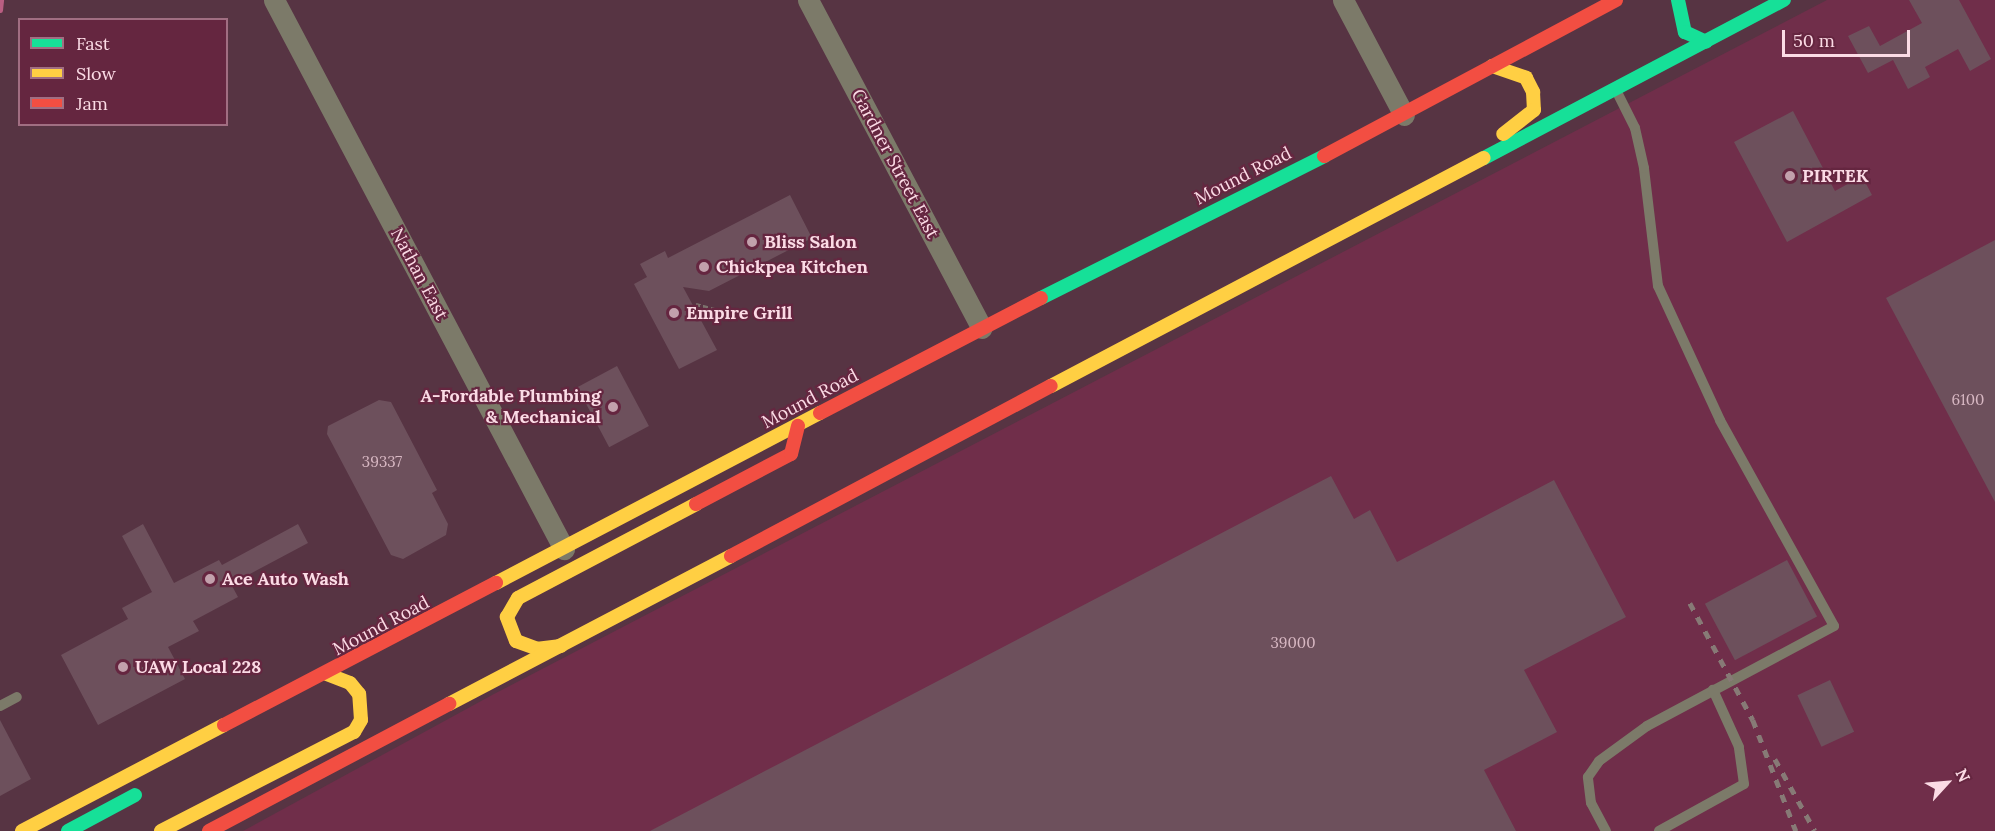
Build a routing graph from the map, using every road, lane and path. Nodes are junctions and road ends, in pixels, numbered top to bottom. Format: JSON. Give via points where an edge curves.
{"nodes":[{"id":1,"x":274,"y":0,"type":"edge"},
{"id":2,"x":808,"y":0,"type":"edge"},
{"id":3,"x":1343,"y":0,"type":"edge"},
{"id":4,"x":1616,"y":0,"type":"edge"},
{"id":5,"x":1678,"y":0,"type":"edge"},
{"id":6,"x":1784,"y":0,"type":"edge"},
{"id":7,"x":1706,"y":42,"type":"junction"},
{"id":8,"x":1492,"y":66,"type":"junction"},
{"id":9,"x":1616,"y":90,"type":"junction"},
{"id":10,"x":1404,"y":115,"type":"junction"},
{"id":11,"x":696,"y":304,"type":"dead end"},
{"id":12,"x":1203,"y":306,"type":"junction"},
{"id":13,"x":718,"y":310,"type":"dead end"},
{"id":14,"x":982,"y":328,"type":"junction"},
{"id":15,"x":798,"y":426,"type":"junction"},
{"id":16,"x":564,"y":549,"type":"junction"},
{"id":17,"x":566,"y":645,"type":"junction"},
{"id":18,"x":327,"y":674,"type":"junction"},
{"id":19,"x":1713,"y":690,"type":"junction"},
{"id":20,"x":288,"y":694,"type":"junction"},
{"id":21,"x":17,"y":697,"type":"dead end"},
{"id":22,"x":0,"y":706,"type":"edge"},
{"id":23,"x":249,"y":731,"type":"dead end"},
{"id":24,"x":149,"y":788,"type":"dead end"},
{"id":25,"x":22,"y":831,"type":"edge"},
{"id":26,"x":68,"y":831,"type":"edge"},
{"id":27,"x":161,"y":831,"type":"edge"},
{"id":28,"x":209,"y":831,"type":"edge"},
{"id":29,"x":1606,"y":831,"type":"edge"},
{"id":30,"x":1659,"y":831,"type":"edge"}],
"edges":[{"from":1,"to":16,"type":"street","name":"Nathan East"},
{"from":2,"to":14,"type":"street","name":"Gardner Street East"},
{"from":3,"to":10,"type":"street"},
{"from":4,"to":8,"type":"main road","name":"Mound Road"},
{"from":5,"to":7,"type":"main road","via":[[1679,20],[1685,32]]},
{"from":6,"to":7,"type":"main road"},
{"from":7,"to":9,"type":"main road"},
{"from":8,"to":10,"type":"main road","name":"Mound Road"},
{"from":8,"to":12,"type":"main road","via":[[1526,78],[1530,85],[1534,110],[1521,125],[1265,256]]},
{"from":9,"to":12,"type":"main road"},
{"from":9,"to":19,"type":"lane","via":[[1635,128],[1644,168],[1658,285],[1720,420],[1834,626]]},
{"from":10,"to":14,"type":"main road","name":"Mound Road"},
{"from":11,"to":13,"type":"path"},
{"from":12,"to":17,"type":"main road"},
{"from":14,"to":15,"type":"main road","name":"Mound Road"},
{"from":15,"to":16,"type":"main road","name":"Mound Road"},
{"from":15,"to":17,"type":"main road","via":[[791,454],[535,586],[510,607],[509,630],[516,641],[538,649]]},
{"from":16,"to":18,"type":"main road","name":"Mound Road"},
{"from":17,"to":28,"type":"main road"},
{"from":18,"to":20,"type":"main road","name":"Mound Road"},
{"from":18,"to":27,"type":"main road","via":[[350,684],[359,694],[360,720],[354,732]]},
{"from":19,"to":29,"type":"lane","via":[[1647,726],[1599,761],[1588,777],[1592,802]]},
{"from":19,"to":30,"type":"lane","via":[[1739,747],[1744,784]]},
{"from":20,"to":23,"type":"main road"},
{"from":20,"to":25,"type":"main road","name":"Mound Road"},
{"from":21,"to":22,"type":"lane"},
{"from":24,"to":26,"type":"main road"}]}
